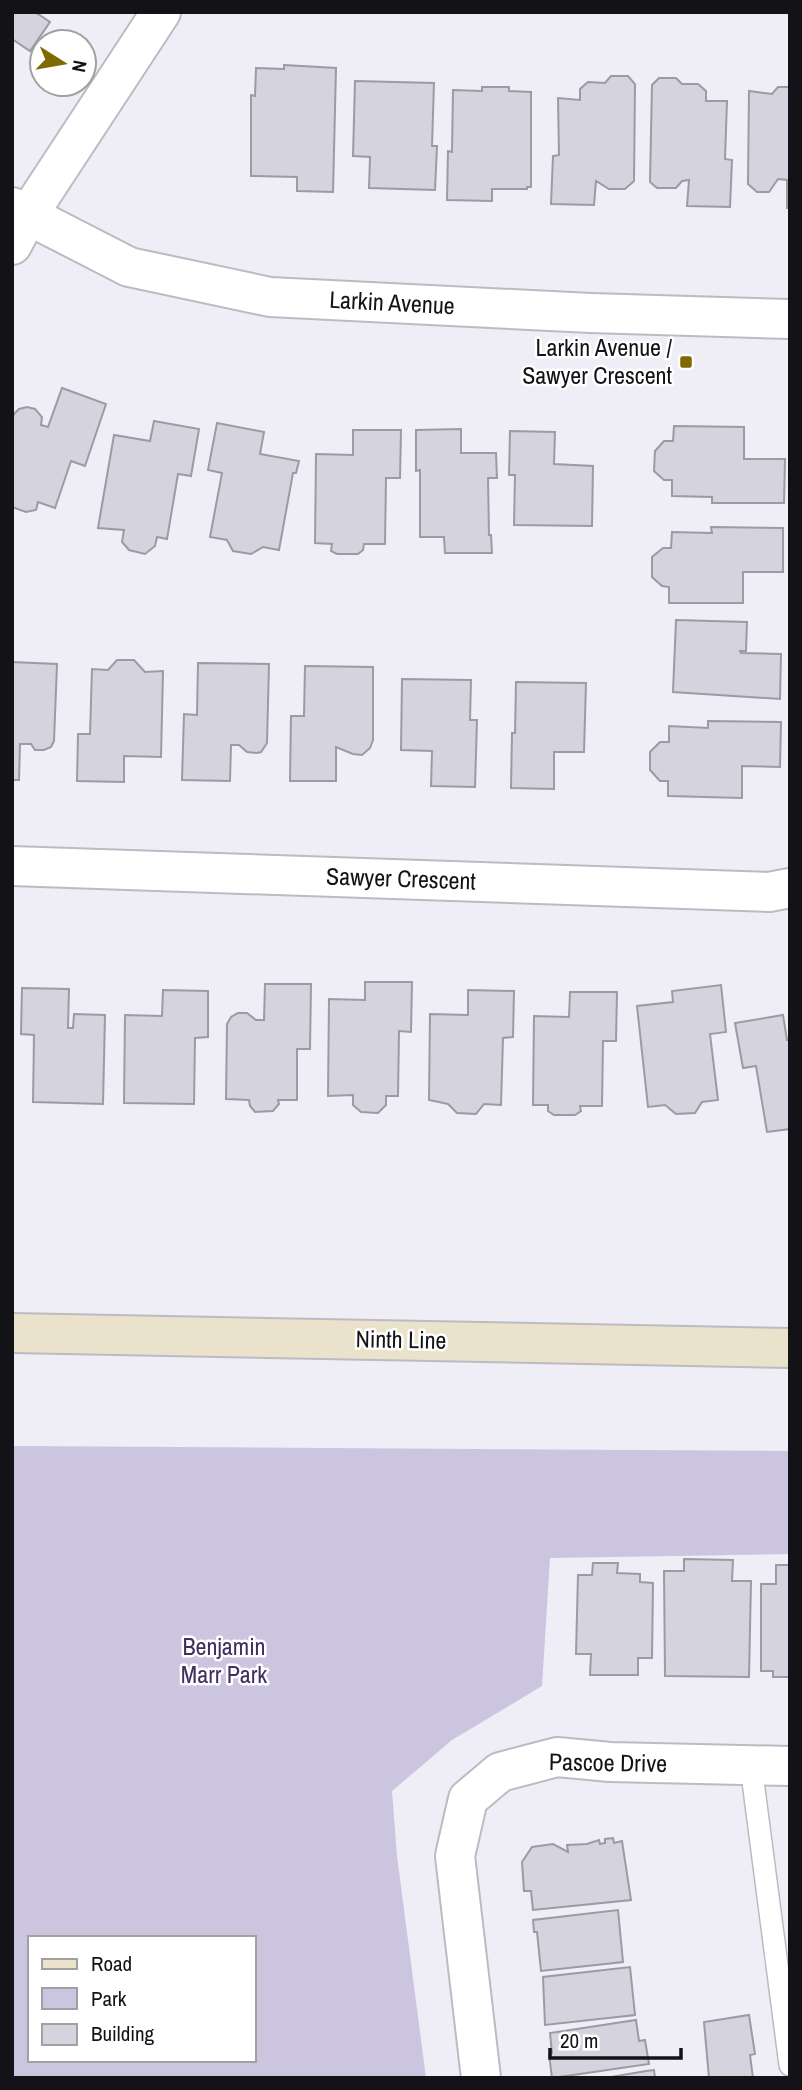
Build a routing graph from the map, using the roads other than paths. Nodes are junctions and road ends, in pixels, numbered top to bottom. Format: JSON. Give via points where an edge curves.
{"nodes":[{"id":1,"x":161,"y":12,"type":"edge"},
{"id":2,"x":17,"y":222,"type":"edge"},
{"id":3,"x":790,"y":319,"type":"edge"},
{"id":4,"x":12,"y":866,"type":"edge"},
{"id":5,"x":790,"y":888,"type":"edge"},
{"id":6,"x":12,"y":1334,"type":"edge"},
{"id":7,"x":790,"y":1348,"type":"edge"},
{"id":8,"x":751,"y":1766,"type":"junction"},
{"id":9,"x":790,"y":1766,"type":"edge"},
{"id":10,"x":790,"y":2065,"type":"edge"},
{"id":11,"x":481,"y":2078,"type":"edge"}],
"edges":[{"from":1,"to":2,"type":"street"},
{"from":2,"to":3,"type":"street","name":"Larkin Avenue","via":[[129,267],[270,297]]},
{"from":4,"to":5,"type":"street","name":"Sawyer Crescent","via":[[769,892]]},
{"from":6,"to":7,"type":"main road","name":"Ninth Line"},
{"from":8,"to":9,"type":"street","name":"Pascoe Drive"},
{"from":8,"to":10,"type":"lane"},
{"from":8,"to":11,"type":"street","name":"Pascoe Drive","via":[[557,1757],[500,1772],[468,1798],[455,1856]]}]}
